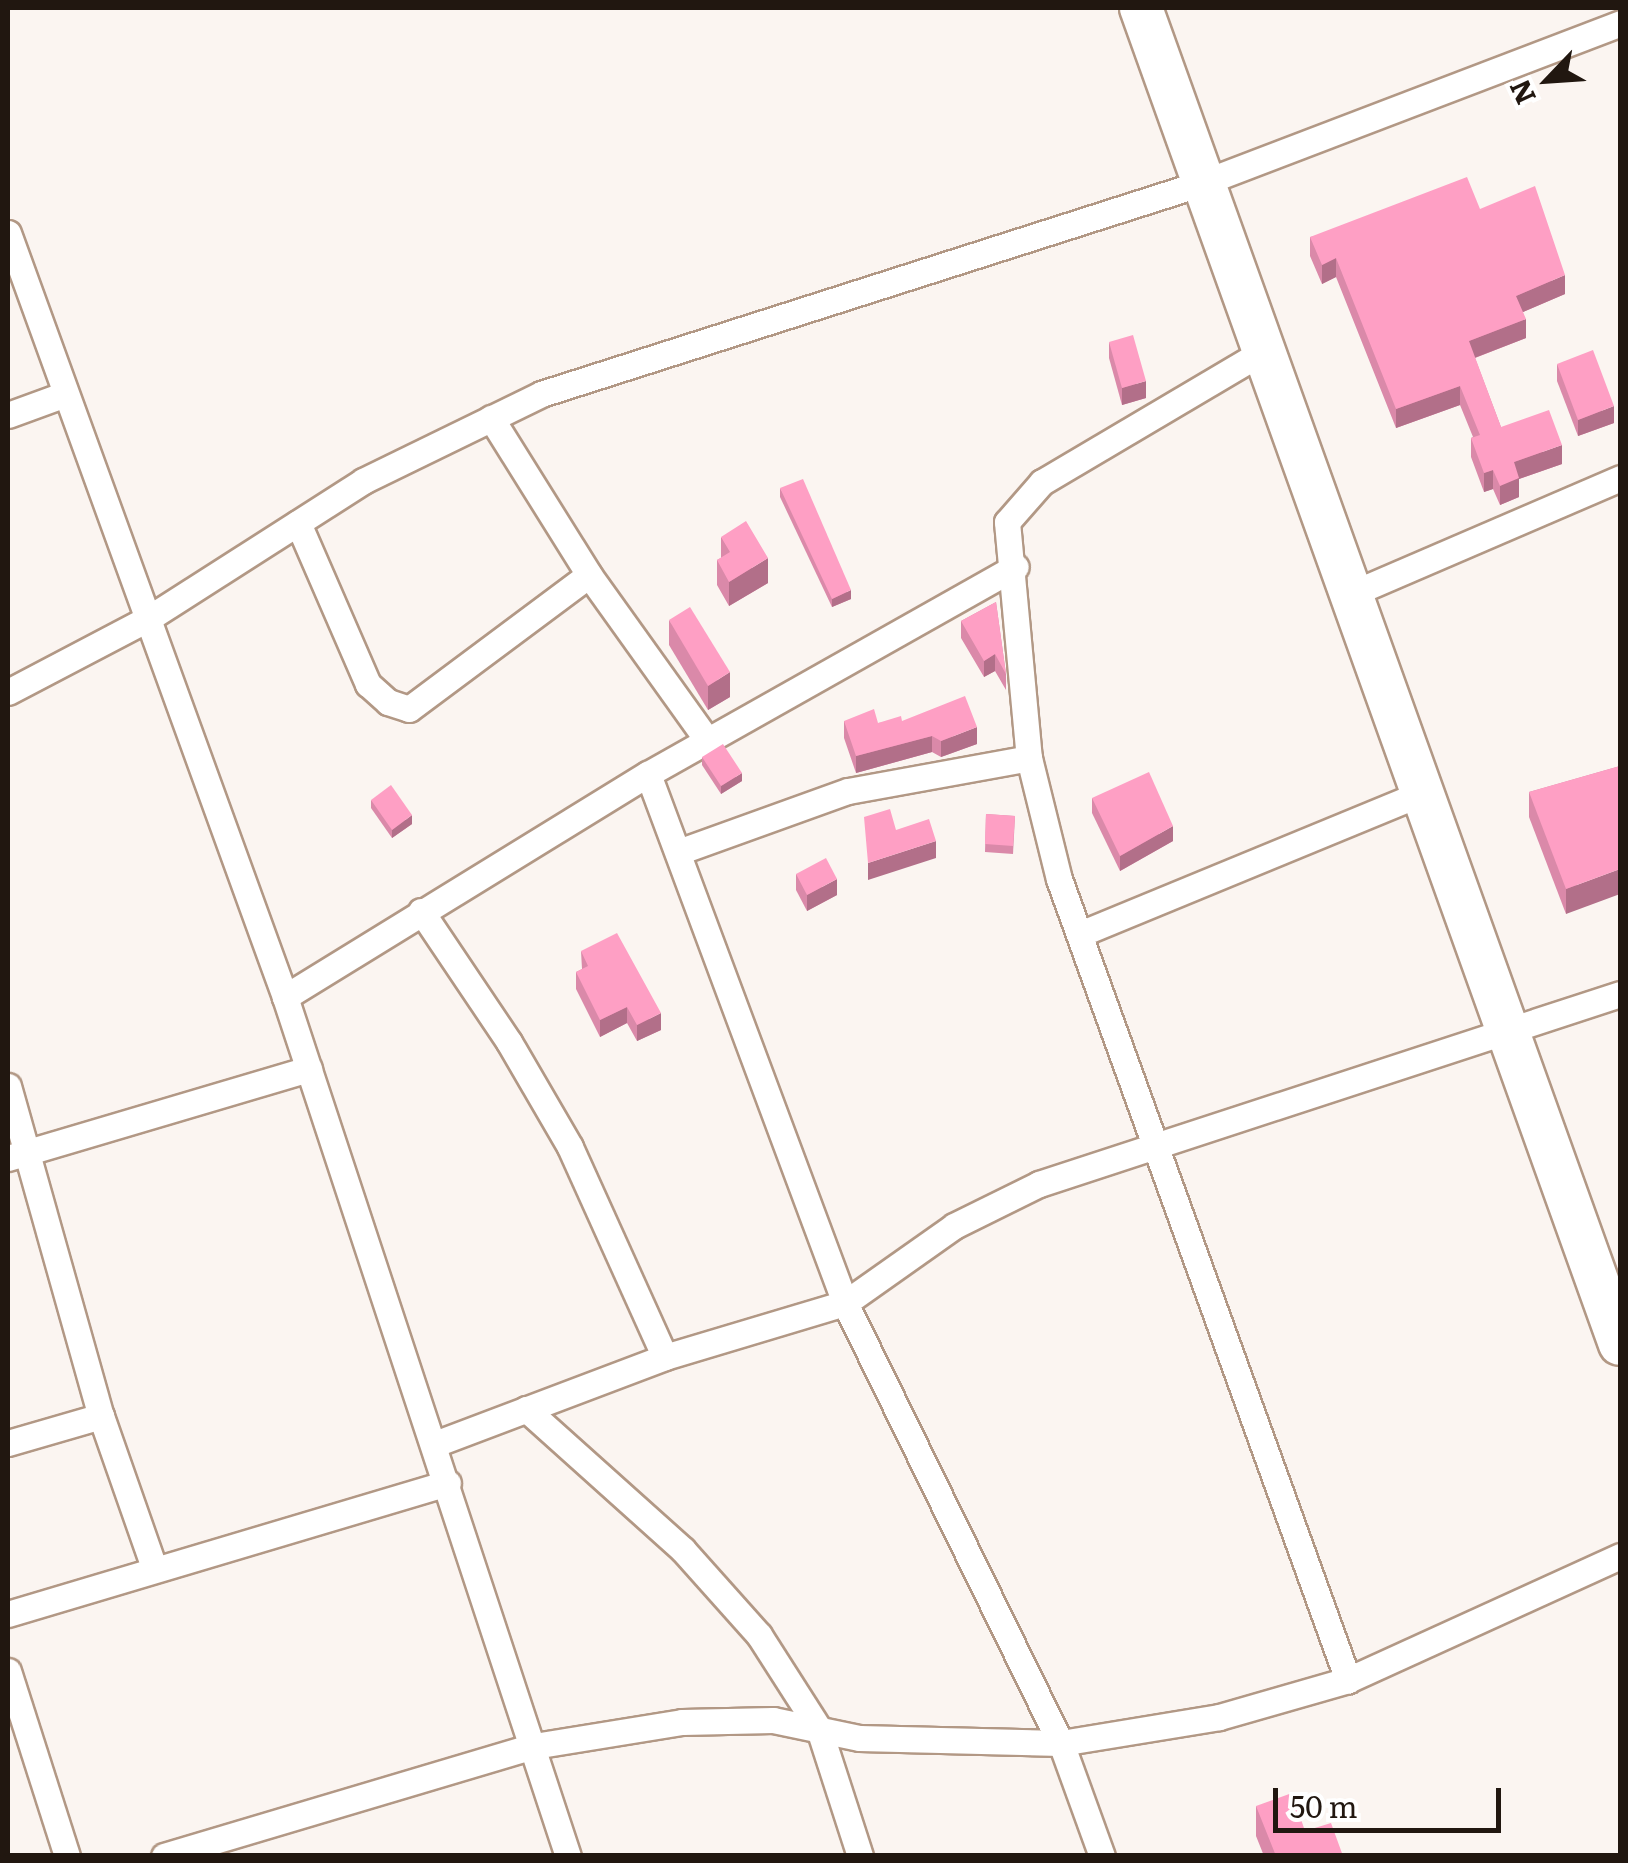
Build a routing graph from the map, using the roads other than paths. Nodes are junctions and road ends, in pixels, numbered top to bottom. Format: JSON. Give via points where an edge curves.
{"nodes":[{"id":1,"x":1141,"y":8,"type":"edge"},
{"id":2,"x":1620,"y":23,"type":"edge"},
{"id":3,"x":1202,"y":182,"type":"junction"},
{"id":4,"x":8,"y":232,"type":"edge"},
{"id":5,"x":1262,"y":352,"type":"junction"},
{"id":6,"x":63,"y":396,"type":"junction"},
{"id":7,"x":8,"y":415,"type":"edge"},
{"id":8,"x":492,"y":418,"type":"junction"},
{"id":9,"x":1620,"y":478,"type":"edge"},
{"id":10,"x":298,"y":523,"type":"junction"},
{"id":11,"x":1016,"y":567,"type":"junction"},
{"id":12,"x":589,"y":575,"type":"junction"},
{"id":13,"x":1351,"y":594,"type":"junction"},
{"id":14,"x":149,"y":618,"type":"junction"},
{"id":15,"x":8,"y":692,"type":"edge"},
{"id":16,"x":708,"y":740,"type":"junction"},
{"id":17,"x":1029,"y":758,"type":"junction"},
{"id":18,"x":648,"y":774,"type":"junction"},
{"id":19,"x":1424,"y":792,"type":"junction"},
{"id":20,"x":681,"y":850,"type":"junction"},
{"id":21,"x":421,"y":911,"type":"junction"},
{"id":22,"x":1080,"y":934,"type":"junction"},
{"id":23,"x":1620,"y":994,"type":"edge"},
{"id":24,"x":285,"y":997,"type":"junction"},
{"id":25,"x":1508,"y":1030,"type":"junction"},
{"id":26,"x":309,"y":1069,"type":"junction"},
{"id":27,"x":8,"y":1086,"type":"edge"},
{"id":28,"x":1159,"y":1144,"type":"junction"},
{"id":29,"x":17,"y":1154,"type":"edge"},
{"id":30,"x":844,"y":1304,"type":"junction"},
{"id":31,"x":1620,"y":1344,"type":"edge"},
{"id":32,"x":664,"y":1357,"type":"junction"},
{"id":33,"x":526,"y":1409,"type":"junction"},
{"id":34,"x":101,"y":1416,"type":"junction"},
{"id":35,"x":8,"y":1443,"type":"edge"},
{"id":36,"x":435,"y":1444,"type":"junction"},
{"id":37,"x":448,"y":1483,"type":"junction"},
{"id":38,"x":1620,"y":1556,"type":"edge"},
{"id":39,"x":154,"y":1567,"type":"junction"},
{"id":40,"x":8,"y":1614,"type":"edge"},
{"id":41,"x":8,"y":1671,"type":"edge"},
{"id":42,"x":1348,"y":1680,"type":"junction"},
{"id":43,"x":818,"y":1729,"type":"junction"},
{"id":44,"x":1060,"y":1743,"type":"junction"},
{"id":45,"x":534,"y":1746,"type":"junction"},
{"id":46,"x":67,"y":1856,"type":"edge"},
{"id":47,"x":164,"y":1856,"type":"edge"},
{"id":48,"x":568,"y":1856,"type":"edge"},
{"id":49,"x":860,"y":1856,"type":"edge"},
{"id":50,"x":1102,"y":1856,"type":"edge"}],
"edges":[{"from":1,"to":3,"type":"highway"},
{"from":2,"to":3,"type":"street"},
{"from":3,"to":5,"type":"highway"},
{"from":3,"to":8,"type":"street","via":[[542,394]]},
{"from":4,"to":6,"type":"street"},
{"from":5,"to":11,"type":"street","via":[[1042,482],[1007,522]]},
{"from":5,"to":13,"type":"highway"},
{"from":6,"to":7,"type":"street"},
{"from":6,"to":14,"type":"street"},
{"from":8,"to":10,"type":"street","via":[[363,481]]},
{"from":8,"to":12,"type":"street"},
{"from":9,"to":13,"type":"street"},
{"from":10,"to":12,"type":"street","via":[[368,684],[388,702],[409,708]]},
{"from":10,"to":14,"type":"street"},
{"from":11,"to":16,"type":"street"},
{"from":11,"to":17,"type":"street"},
{"from":12,"to":16,"type":"street"},
{"from":13,"to":19,"type":"highway"},
{"from":14,"to":15,"type":"street"},
{"from":14,"to":24,"type":"street"},
{"from":16,"to":18,"type":"street"},
{"from":17,"to":20,"type":"street","via":[[848,792]]},
{"from":17,"to":22,"type":"street"},
{"from":18,"to":20,"type":"street"},
{"from":18,"to":21,"type":"street"},
{"from":19,"to":22,"type":"street"},
{"from":19,"to":25,"type":"highway"},
{"from":20,"to":30,"type":"street"},
{"from":21,"to":24,"type":"street"},
{"from":21,"to":32,"type":"street","via":[[570,1147]]},
{"from":22,"to":28,"type":"street"},
{"from":23,"to":25,"type":"street"},
{"from":24,"to":26,"type":"street"},
{"from":25,"to":28,"type":"street"},
{"from":25,"to":31,"type":"highway"},
{"from":26,"to":29,"type":"street"},
{"from":26,"to":36,"type":"street"},
{"from":27,"to":29,"type":"street"},
{"from":28,"to":30,"type":"street","via":[[1039,1184],[954,1226]]},
{"from":28,"to":42,"type":"street"},
{"from":29,"to":34,"type":"street"},
{"from":30,"to":32,"type":"street"},
{"from":30,"to":44,"type":"street"},
{"from":32,"to":33,"type":"street"},
{"from":33,"to":36,"type":"street"},
{"from":33,"to":43,"type":"street","via":[[683,1550],[758,1635]]},
{"from":34,"to":35,"type":"street"},
{"from":34,"to":39,"type":"street"},
{"from":36,"to":37,"type":"street"},
{"from":37,"to":39,"type":"street"},
{"from":37,"to":45,"type":"street"},
{"from":38,"to":42,"type":"street"},
{"from":39,"to":40,"type":"street"},
{"from":41,"to":46,"type":"street"},
{"from":42,"to":44,"type":"street","via":[[1219,1718]]},
{"from":43,"to":44,"type":"street","via":[[860,1738]]},
{"from":43,"to":45,"type":"street","via":[[773,1720],[682,1722]]},
{"from":43,"to":49,"type":"street"},
{"from":44,"to":50,"type":"street"},
{"from":45,"to":47,"type":"street"},
{"from":45,"to":48,"type":"street"}]}
